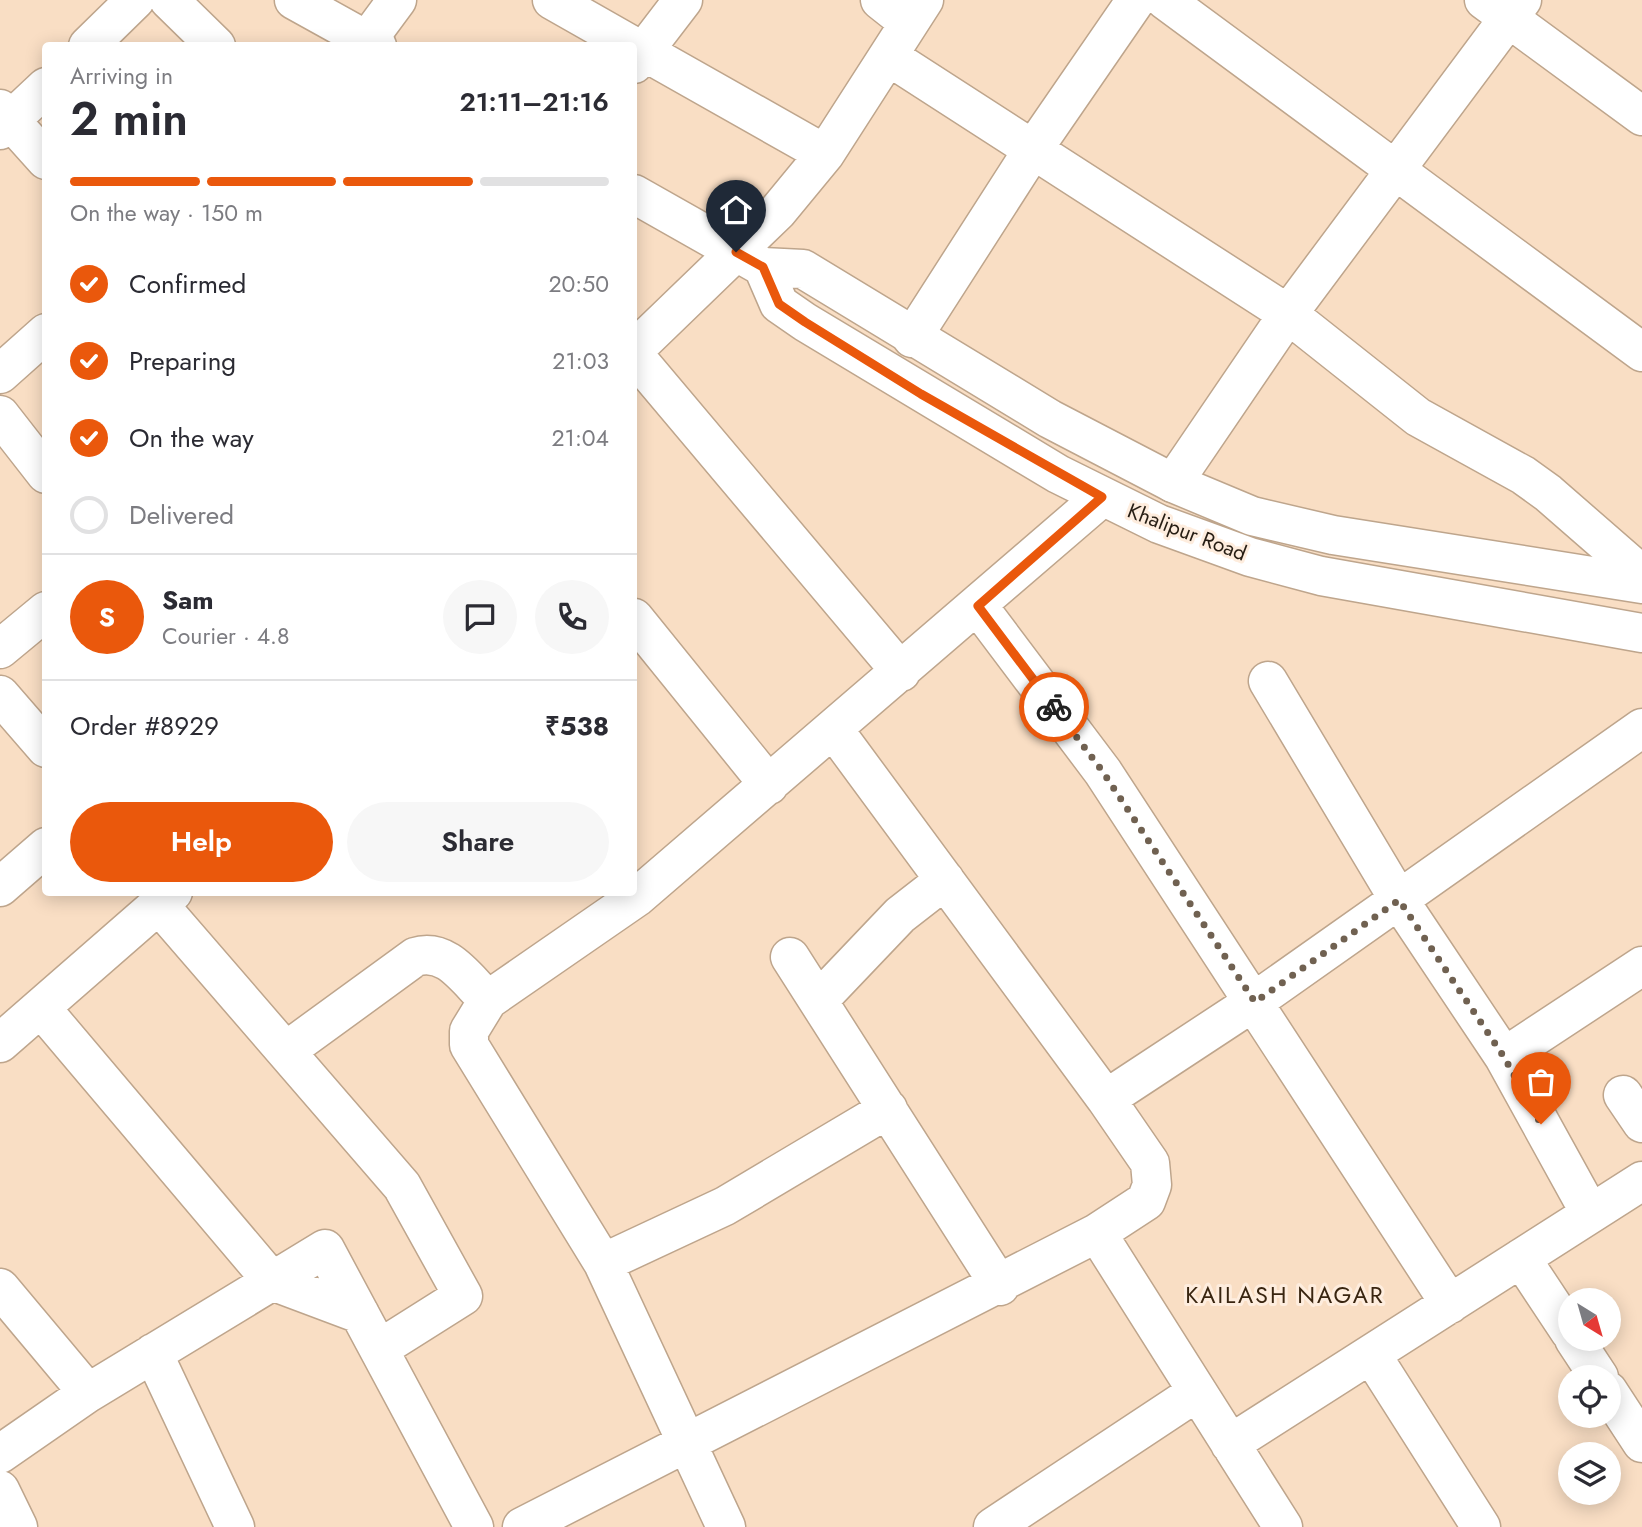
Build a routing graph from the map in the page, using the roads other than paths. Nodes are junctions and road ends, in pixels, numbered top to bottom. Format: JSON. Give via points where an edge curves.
{"nodes":[{"id":1,"x":135,"y":0,"type":"edge"},
{"id":2,"x":169,"y":0,"type":"edge"},
{"id":3,"x":294,"y":0,"type":"edge"},
{"id":4,"x":397,"y":0,"type":"edge"},
{"id":5,"x":552,"y":0,"type":"edge"},
{"id":6,"x":684,"y":0,"type":"edge"},
{"id":7,"x":1136,"y":0,"type":"edge"},
{"id":8,"x":1165,"y":0,"type":"edge"},
{"id":9,"x":1505,"y":6,"type":"edge"},
{"id":10,"x":904,"y":8,"type":"edge"},
{"id":11,"x":92,"y":42,"type":"edge"},
{"id":12,"x":212,"y":42,"type":"edge"},
{"id":13,"x":366,"y":42,"type":"edge"},
{"id":14,"x":370,"y":42,"type":"edge"},
{"id":15,"x":620,"y":42,"type":"edge"},
{"id":16,"x":637,"y":51,"type":"edge"},
{"id":17,"x":637,"y":53,"type":"edge"},
{"id":18,"x":888,"y":56,"type":"junction"},
{"id":19,"x":42,"y":90,"type":"edge"},
{"id":20,"x":1642,"y":116,"type":"edge"},
{"id":21,"x":4,"y":120,"type":"edge"},
{"id":22,"x":1032,"y":150,"type":"junction"},
{"id":23,"x":825,"y":154,"type":"junction"},
{"id":24,"x":42,"y":156,"type":"edge"},
{"id":25,"x":1394,"y":172,"type":"junction"},
{"id":26,"x":637,"y":196,"type":"edge"},
{"id":27,"x":749,"y":260,"type":"junction"},
{"id":28,"x":1288,"y":314,"type":"junction"},
{"id":29,"x":42,"y":337,"type":"edge"},
{"id":30,"x":912,"y":338,"type":"junction"},
{"id":31,"x":637,"y":350,"type":"edge"},
{"id":32,"x":1642,"y":352,"type":"edge"},
{"id":33,"x":637,"y":356,"type":"edge"},
{"id":34,"x":0,"y":374,"type":"edge"},
{"id":35,"x":0,"y":415,"type":"edge"},
{"id":36,"x":1132,"y":463,"type":"junction"},
{"id":37,"x":42,"y":469,"type":"edge"},
{"id":38,"x":1173,"y":483,"type":"junction"},
{"id":39,"x":1102,"y":497,"type":"junction"},
{"id":40,"x":1642,"y":575,"type":"edge"},
{"id":41,"x":1642,"y":584,"type":"edge"},
{"id":42,"x":978,"y":606,"type":"junction"},
{"id":43,"x":42,"y":614,"type":"edge"},
{"id":44,"x":637,"y":622,"type":"edge"},
{"id":45,"x":1642,"y":633,"type":"edge"},
{"id":46,"x":0,"y":649,"type":"edge"},
{"id":47,"x":901,"y":672,"type":"junction"},
{"id":48,"x":1268,"y":681,"type":"dead end"},
{"id":49,"x":0,"y":695,"type":"edge"},
{"id":50,"x":1642,"y":728,"type":"edge"},
{"id":51,"x":834,"y":730,"type":"junction"},
{"id":52,"x":42,"y":743,"type":"edge"},
{"id":53,"x":769,"y":785,"type":"junction"},
{"id":54,"x":42,"y":850,"type":"edge"},
{"id":55,"x":945,"y":880,"type":"junction"},
{"id":56,"x":0,"y":887,"type":"edge"},
{"id":57,"x":637,"y":893,"type":"edge"},
{"id":58,"x":634,"y":896,"type":"edge"},
{"id":59,"x":166,"y":899,"type":"edge"},
{"id":60,"x":1399,"y":900,"type":"junction"},
{"id":61,"x":790,"y":957,"type":"dead end"},
{"id":62,"x":1642,"y":966,"type":"edge"},
{"id":63,"x":488,"y":1000,"type":"junction"},
{"id":64,"x":819,"y":1000,"type":"junction"},
{"id":65,"x":1255,"y":1002,"type":"junction"},
{"id":66,"x":41,"y":1008,"type":"junction"},
{"id":67,"x":0,"y":1043,"type":"edge"},
{"id":68,"x":286,"y":1051,"type":"junction"},
{"id":69,"x":1504,"y":1057,"type":"junction"},
{"id":70,"x":1106,"y":1099,"type":"junction"},
{"id":71,"x":888,"y":1109,"type":"junction"},
{"id":72,"x":1642,"y":1181,"type":"edge"},
{"id":73,"x":1590,"y":1213,"type":"junction"},
{"id":74,"x":1097,"y":1233,"type":"junction"},
{"id":75,"x":1521,"y":1258,"type":"junction"},
{"id":76,"x":603,"y":1263,"type":"junction"},
{"id":77,"x":272,"y":1280,"type":"junction"},
{"id":78,"x":1000,"y":1286,"type":"junction"},
{"id":79,"x":1,"y":1290,"type":"edge"},
{"id":80,"x":1450,"y":1304,"type":"junction"},
{"id":81,"x":1558,"y":1314,"type":"edge"},
{"id":82,"x":379,"y":1349,"type":"junction"},
{"id":83,"x":153,"y":1353,"type":"junction"},
{"id":84,"x":1371,"y":1354,"type":"junction"},
{"id":85,"x":1197,"y":1392,"type":"junction"},
{"id":86,"x":88,"y":1393,"type":"junction"},
{"id":87,"x":1621,"y":1411,"type":"edge"},
{"id":88,"x":686,"y":1443,"type":"junction"},
{"id":89,"x":1642,"y":1443,"type":"edge"},
{"id":90,"x":1230,"y":1444,"type":"junction"},
{"id":91,"x":0,"y":1454,"type":"edge"},
{"id":92,"x":0,"y":1490,"type":"edge"},
{"id":93,"x":18,"y":1527,"type":"edge"},
{"id":94,"x":235,"y":1527,"type":"edge"},
{"id":95,"x":474,"y":1527,"type":"edge"},
{"id":96,"x":522,"y":1527,"type":"edge"},
{"id":97,"x":726,"y":1527,"type":"edge"},
{"id":98,"x":993,"y":1527,"type":"edge"},
{"id":99,"x":1283,"y":1527,"type":"edge"},
{"id":100,"x":1481,"y":1527,"type":"edge"}],
"edges":[{"from":1,"to":11,"type":"street"},
{"from":2,"to":12,"type":"street"},
{"from":3,"to":13,"type":"street"},
{"from":4,"to":14,"type":"street"},
{"from":5,"to":15,"type":"street"},
{"from":6,"to":16,"type":"street"},
{"from":7,"to":22,"type":"street"},
{"from":8,"to":25,"type":"street"},
{"from":9,"to":20,"type":"street"},
{"from":9,"to":25,"type":"street"},
{"from":10,"to":18,"type":"street"},
{"from":17,"to":23,"type":"street"},
{"from":18,"to":22,"type":"street"},
{"from":18,"to":23,"type":"street"},
{"from":19,"to":21,"type":"street"},
{"from":21,"to":24,"type":"street"},
{"from":22,"to":28,"type":"street"},
{"from":22,"to":30,"type":"street"},
{"from":23,"to":27,"type":"street","via":[[778,211]]},
{"from":25,"to":28,"type":"street"},
{"from":25,"to":32,"type":"street"},
{"from":26,"to":27,"type":"street","name":"Khalipur Road"},
{"from":27,"to":30,"type":"street","name":"Khalipur Road","via":[[803,270]]},
{"from":27,"to":31,"type":"street"},
{"from":27,"to":39,"type":"street","name":"Khalipur Road","via":[[779,304],[805,322]]},
{"from":28,"to":38,"type":"street"},
{"from":28,"to":40,"type":"street","via":[[1418,417],[1499,460],[1548,493]]},
{"from":29,"to":34,"type":"street"},
{"from":30,"to":36,"type":"street","name":"Khalipur Road"},
{"from":33,"to":47,"type":"street"},
{"from":35,"to":37,"type":"street"},
{"from":36,"to":38,"type":"street","name":"Khalipur Road"},
{"from":36,"to":39,"type":"street"},
{"from":38,"to":41,"type":"street","name":"Khalipur Road","via":[[1252,516],[1333,535]]},
{"from":39,"to":42,"type":"street"},
{"from":39,"to":45,"type":"street","name":"Khalipur Road","via":[[1159,524],[1297,570]]},
{"from":42,"to":47,"type":"street"},
{"from":42,"to":65,"type":"street","via":[[1103,772]]},
{"from":43,"to":46,"type":"street"},
{"from":44,"to":53,"type":"street"},
{"from":47,"to":51,"type":"street"},
{"from":48,"to":60,"type":"street"},
{"from":49,"to":52,"type":"street"},
{"from":50,"to":60,"type":"street"},
{"from":51,"to":53,"type":"street"},
{"from":51,"to":55,"type":"street"},
{"from":53,"to":57,"type":"street"},
{"from":54,"to":56,"type":"street"},
{"from":55,"to":64,"type":"street","via":[[900,915]]},
{"from":55,"to":70,"type":"street"},
{"from":58,"to":63,"type":"street"},
{"from":59,"to":66,"type":"street"},
{"from":59,"to":68,"type":"street"},
{"from":60,"to":65,"type":"street"},
{"from":60,"to":69,"type":"street"},
{"from":61,"to":64,"type":"street"},
{"from":62,"to":69,"type":"street"},
{"from":63,"to":68,"type":"street","via":[[441,955],[428,953],[415,957]]},
{"from":63,"to":76,"type":"street","via":[[468,1031],[469,1045]]},
{"from":64,"to":71,"type":"street"},
{"from":65,"to":70,"type":"street"},
{"from":65,"to":80,"type":"street"},
{"from":66,"to":67,"type":"street"},
{"from":66,"to":77,"type":"street"},
{"from":68,"to":82,"type":"street","via":[[402,1186],[463,1296]]},
{"from":69,"to":73,"type":"street"},
{"from":70,"to":74,"type":"street","via":[[1150,1163],[1152,1185],[1146,1201]]},
{"from":71,"to":76,"type":"street","via":[[724,1206]]},
{"from":71,"to":78,"type":"street"},
{"from":72,"to":73,"type":"street"},
{"from":73,"to":75,"type":"street"},
{"from":74,"to":78,"type":"street"},
{"from":74,"to":85,"type":"street"},
{"from":75,"to":80,"type":"street"},
{"from":75,"to":81,"type":"street"},
{"from":76,"to":88,"type":"street"},
{"from":77,"to":82,"type":"street","via":[[325,1249]]},
{"from":77,"to":83,"type":"street"},
{"from":78,"to":88,"type":"street"},
{"from":79,"to":86,"type":"street"},
{"from":80,"to":84,"type":"street"},
{"from":82,"to":95,"type":"street"},
{"from":83,"to":86,"type":"street"},
{"from":83,"to":94,"type":"street"},
{"from":84,"to":90,"type":"street"},
{"from":84,"to":100,"type":"street"},
{"from":85,"to":90,"type":"street"},
{"from":85,"to":98,"type":"street"},
{"from":86,"to":91,"type":"street"},
{"from":87,"to":89,"type":"street"},
{"from":88,"to":96,"type":"street"},
{"from":88,"to":97,"type":"street"},
{"from":90,"to":99,"type":"street"},
{"from":92,"to":93,"type":"street"}]}
